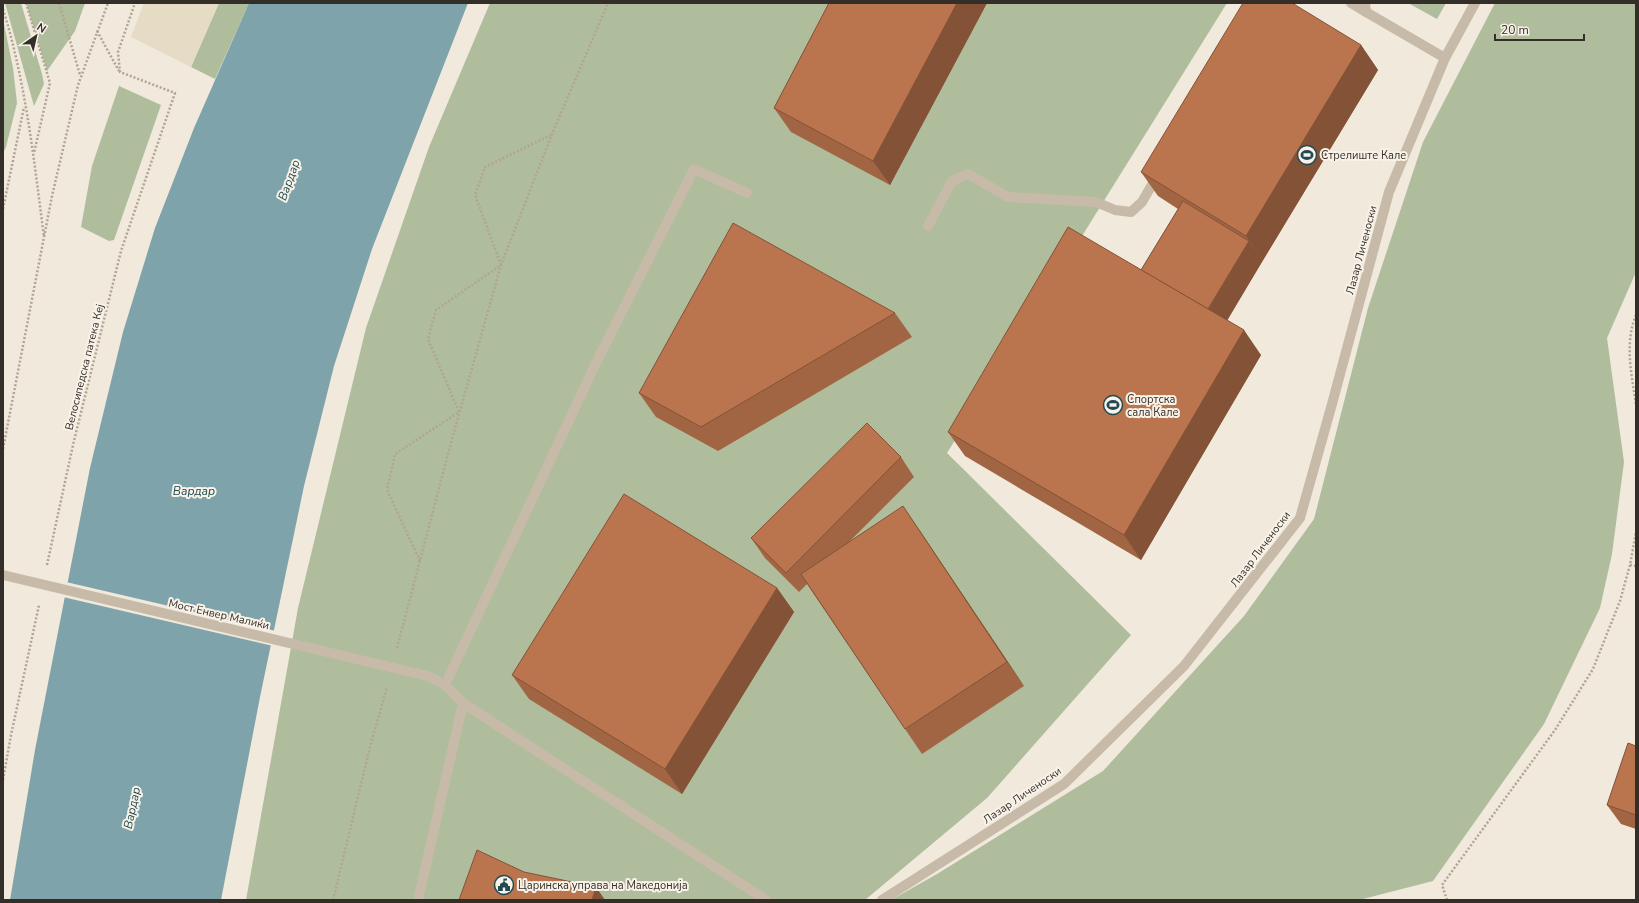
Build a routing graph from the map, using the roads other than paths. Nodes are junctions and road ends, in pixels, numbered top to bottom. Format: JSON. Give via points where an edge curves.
{"nodes":[{"id":1,"x":1351,"y":3,"type":"edge"},
{"id":2,"x":1475,"y":3,"type":"edge"},
{"id":3,"x":1366,"y":7,"type":"edge"},
{"id":4,"x":1445,"y":58,"type":"junction"},
{"id":5,"x":1162,"y":168,"type":"edge"},
{"id":6,"x":747,"y":193,"type":"dead end"},
{"id":7,"x":928,"y":226,"type":"dead end"},
{"id":8,"x":3,"y":575,"type":"edge"},
{"id":9,"x":445,"y":685,"type":"junction"},
{"id":10,"x":463,"y":703,"type":"junction"},
{"id":11,"x":418,"y":900,"type":"edge"},
{"id":12,"x":766,"y":900,"type":"edge"},
{"id":13,"x":882,"y":900,"type":"edge"}],
"edges":[{"from":1,"to":3,"type":"street"},
{"from":2,"to":4,"type":"street","name":"Лазар Личеноски"},
{"from":3,"to":4,"type":"street"},
{"from":4,"to":13,"type":"street","name":"Лазар Личеноски","via":[[1389,192],[1300,518],[1184,666],[1064,784]]},
{"from":5,"to":7,"type":"street","via":[[1142,202],[1131,212],[1115,210],[1096,202],[1008,197],[968,174],[952,180]]},
{"from":6,"to":9,"type":"street","via":[[694,169],[594,367]]},
{"from":8,"to":9,"type":"street","name":"Мост Енвер Малиќи","bridge":true,"via":[[428,676]]},
{"from":9,"to":10,"type":"street","name":"Мост Енвер Малиќи"},
{"from":10,"to":11,"type":"street"},
{"from":10,"to":12,"type":"street","name":"Мост Енвер Малиќи"}]}
